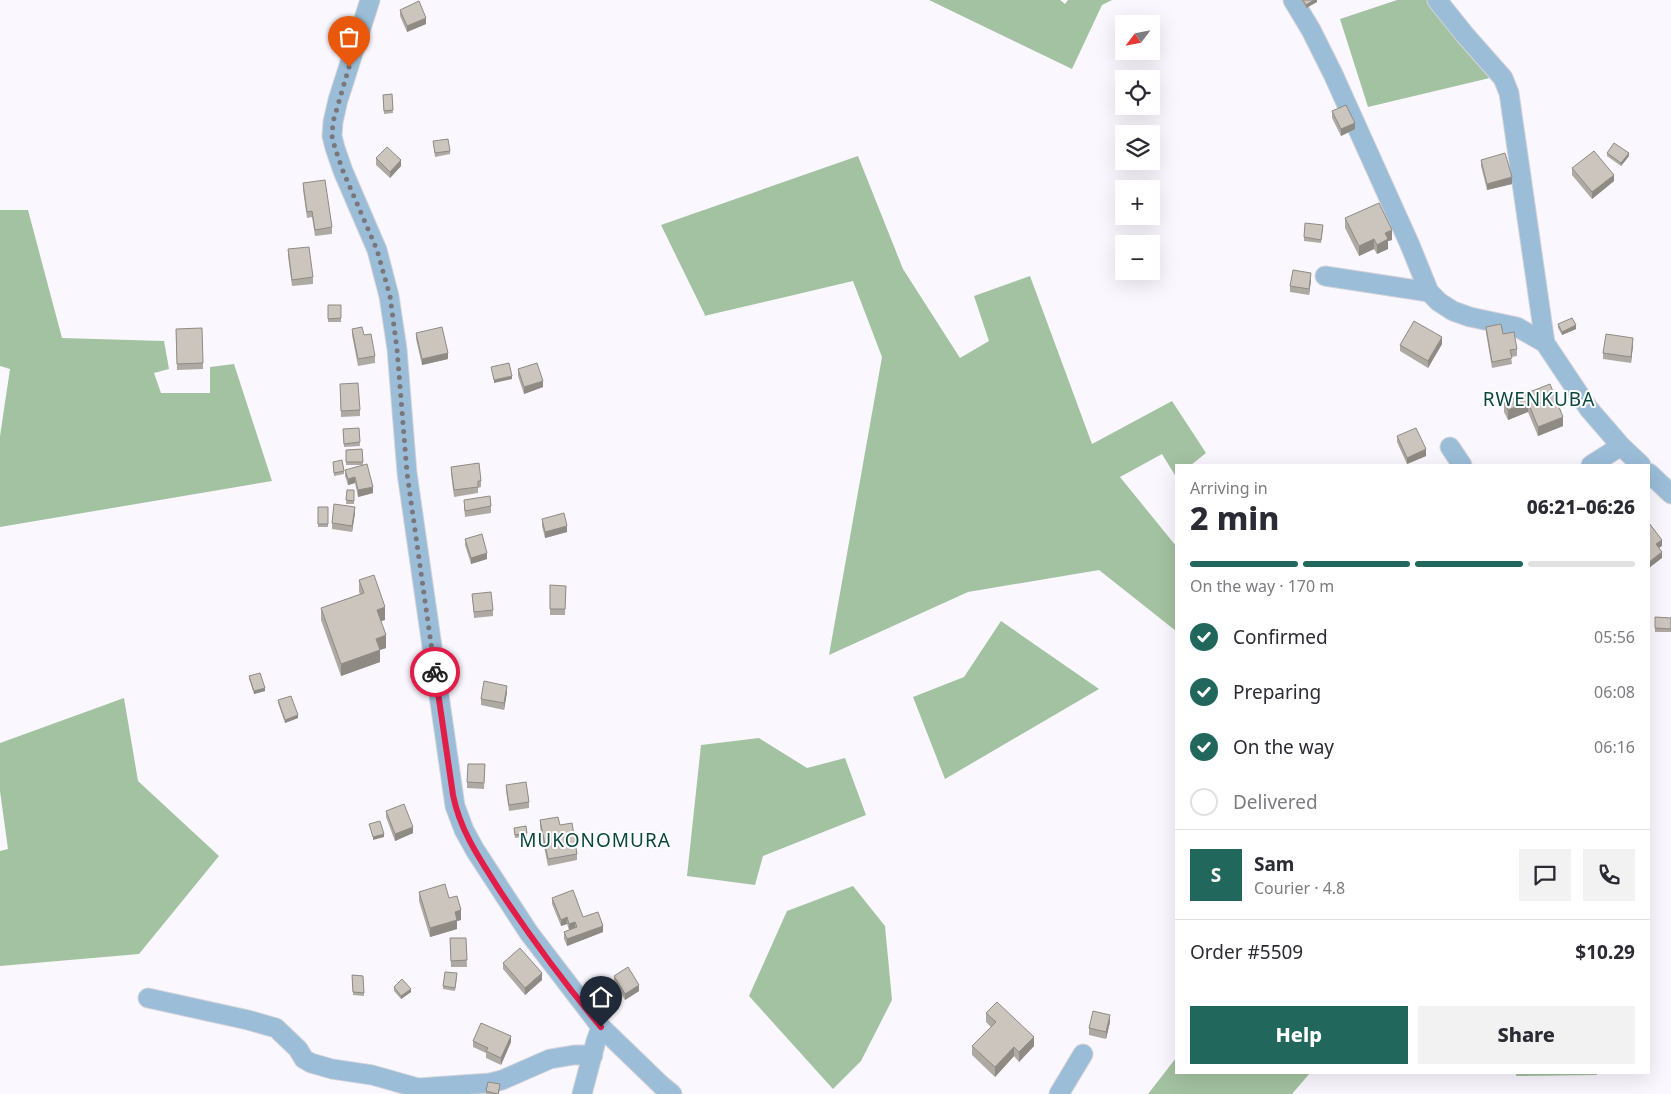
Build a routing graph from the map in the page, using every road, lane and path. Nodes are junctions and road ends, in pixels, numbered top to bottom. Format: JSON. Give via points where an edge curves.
{"nodes":[{"id":1,"x":370,"y":0,"type":"edge"},
{"id":2,"x":1293,"y":0,"type":"edge"},
{"id":3,"x":1437,"y":0,"type":"edge"},
{"id":4,"x":1326,"y":276,"type":"dead end"},
{"id":5,"x":1429,"y":292,"type":"junction"},
{"id":6,"x":1545,"y":343,"type":"junction"},
{"id":7,"x":1621,"y":446,"type":"junction"},
{"id":8,"x":1450,"y":447,"type":"dead end"},
{"id":9,"x":1461,"y":464,"type":"edge"},
{"id":10,"x":1593,"y":464,"type":"edge"},
{"id":11,"x":1640,"y":464,"type":"edge"},
{"id":12,"x":148,"y":998,"type":"dead end"},
{"id":13,"x":601,"y":1027,"type":"junction"},
{"id":14,"x":1083,"y":1054,"type":"dead end"},
{"id":15,"x":593,"y":1055,"type":"junction"},
{"id":16,"x":582,"y":1094,"type":"edge"},
{"id":17,"x":672,"y":1094,"type":"edge"},
{"id":18,"x":1059,"y":1094,"type":"edge"}],
"edges":[{"from":1,"to":13,"type":"street","via":[[338,100],[332,136],[343,171],[377,250],[390,296],[407,473],[455,806],[474,850],[510,906]]},
{"from":2,"to":5,"type":"street","via":[[1344,97]]},
{"from":3,"to":6,"type":"street","via":[[1503,78],[1509,93]]},
{"from":4,"to":5,"type":"street"},
{"from":5,"to":6,"type":"street","via":[[1453,311],[1517,327]]},
{"from":6,"to":7,"type":"street","via":[[1589,409]]},
{"from":7,"to":10,"type":"street"},
{"from":7,"to":11,"type":"street"},
{"from":8,"to":9,"type":"street"},
{"from":12,"to":15,"type":"street","via":[[276,1028],[312,1064],[372,1075],[418,1088],[490,1083],[550,1060]]},
{"from":13,"to":15,"type":"street"},
{"from":13,"to":17,"type":"street"},
{"from":14,"to":18,"type":"street"},
{"from":15,"to":16,"type":"street"}]}
